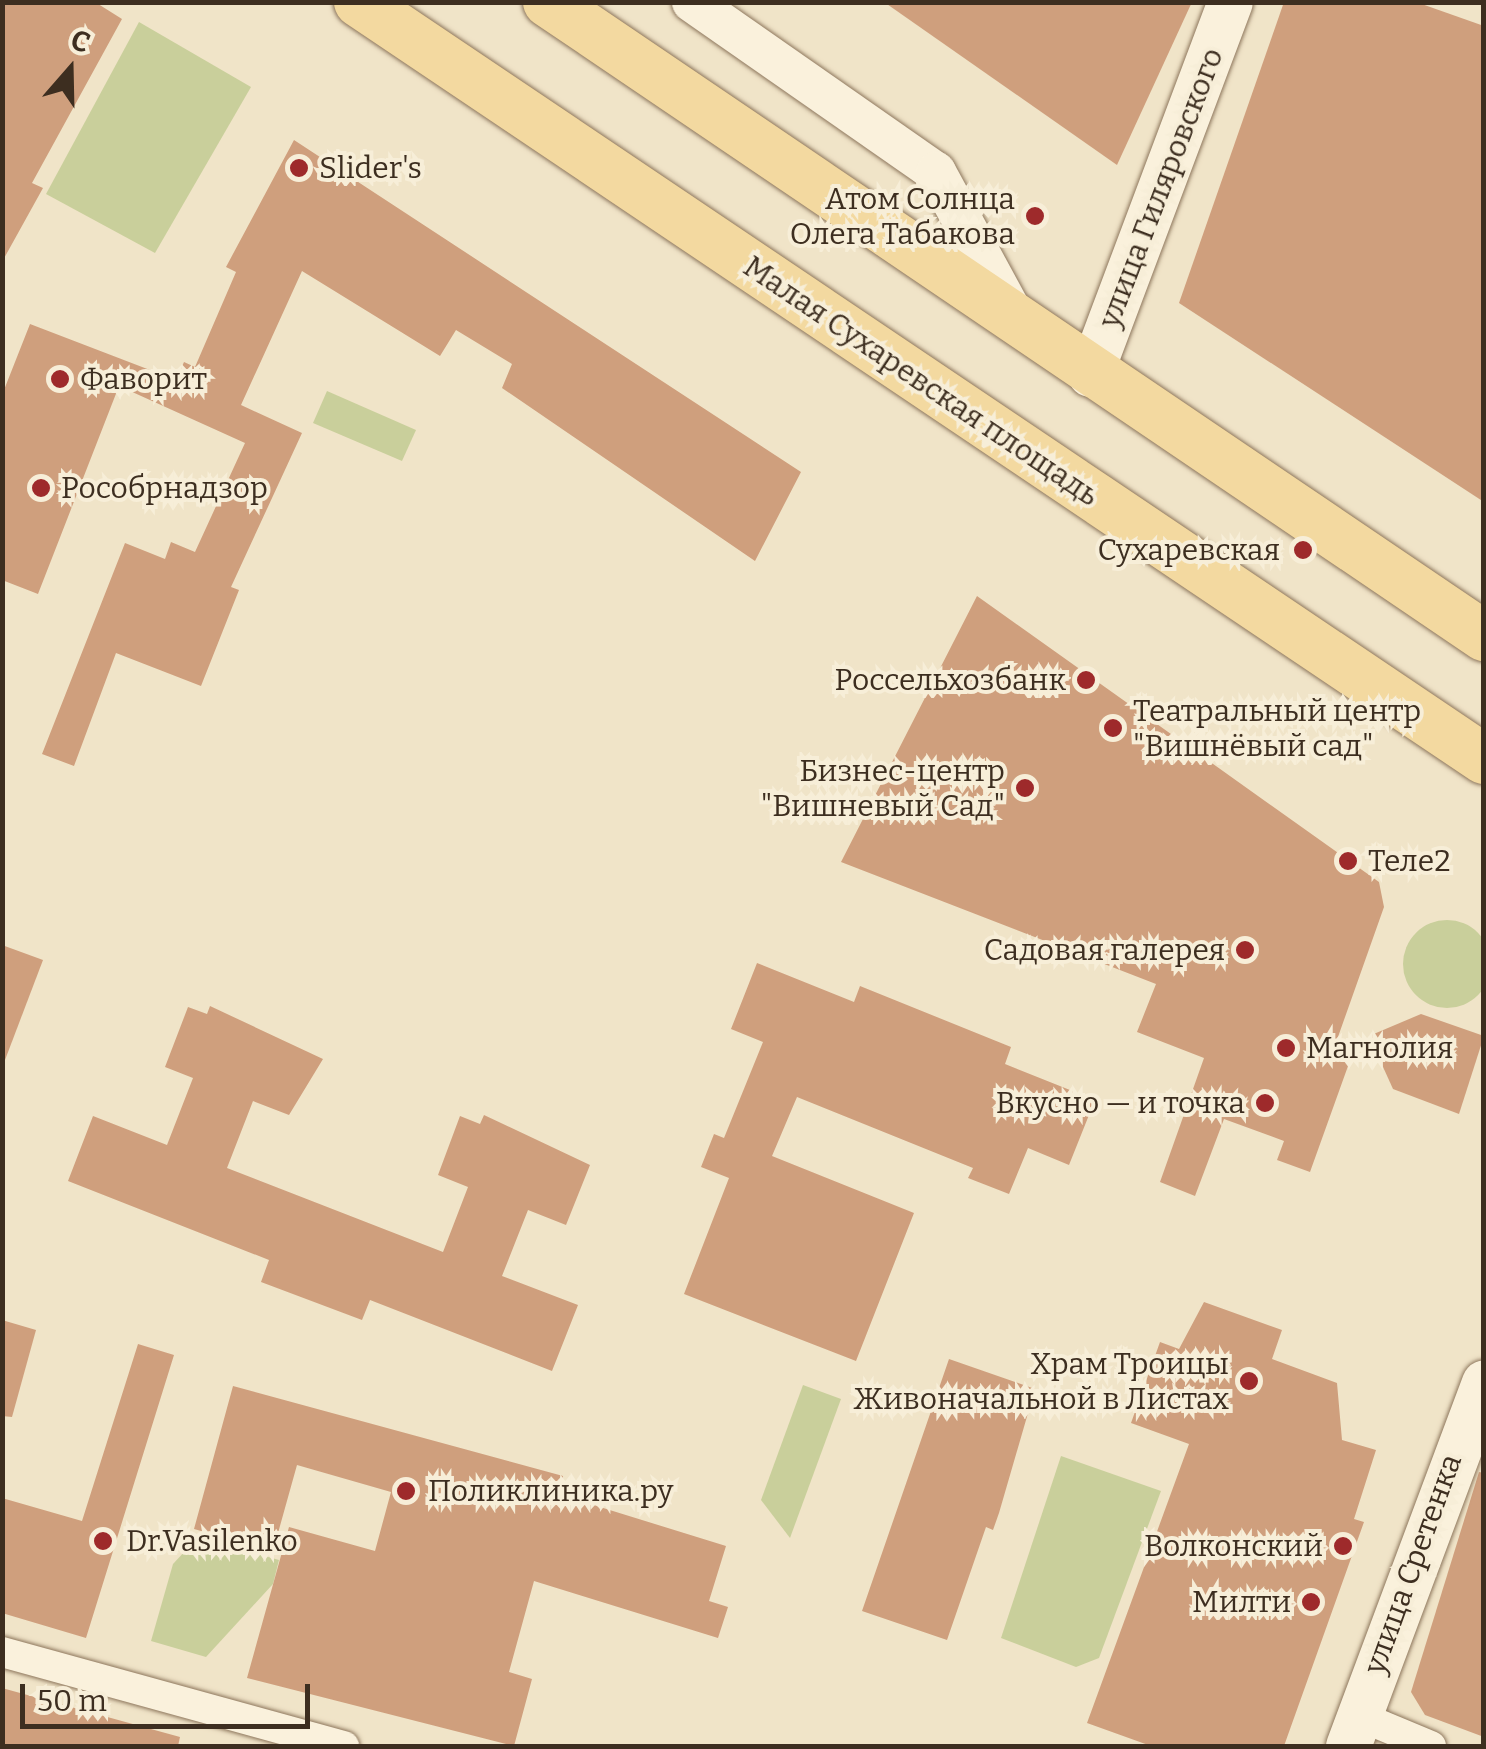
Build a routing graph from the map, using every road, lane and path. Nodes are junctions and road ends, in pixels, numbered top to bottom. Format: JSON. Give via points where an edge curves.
{"nodes":[{"id":1,"x":359,"y":2,"type":"edge"},
{"id":2,"x":548,"y":2,"type":"edge"},
{"id":3,"x":692,"y":2,"type":"edge"},
{"id":4,"x":1230,"y":2,"type":"edge"},
{"id":5,"x":1027,"y":328,"type":"junction"},
{"id":6,"x":1090,"y":374,"type":"junction"},
{"id":7,"x":1484,"y":636,"type":"edge"},
{"id":8,"x":1484,"y":759,"type":"edge"},
{"id":9,"x":1481,"y":1393,"type":"edge"},
{"id":10,"x":2,"y":1652,"type":"edge"},
{"id":11,"x":1353,"y":1731,"type":"edge"},
{"id":12,"x":344,"y":1746,"type":"edge"},
{"id":13,"x":1431,"y":1746,"type":"edge"}],
"edges":[{"from":1,"to":8,"type":"main road","name":"Малая Сухаревская площадь"},
{"from":2,"to":5,"type":"main road"},
{"from":3,"to":5,"type":"street","via":[[936,172],[987,278]]},
{"from":4,"to":6,"type":"main road","name":"улица Гиляровского"},
{"from":5,"to":6,"type":"main road"},
{"from":6,"to":7,"type":"main road"},
{"from":9,"to":11,"type":"main road","name":"улица Сретенка"},
{"from":10,"to":12,"type":"street"},
{"from":11,"to":13,"type":"street"}]}
